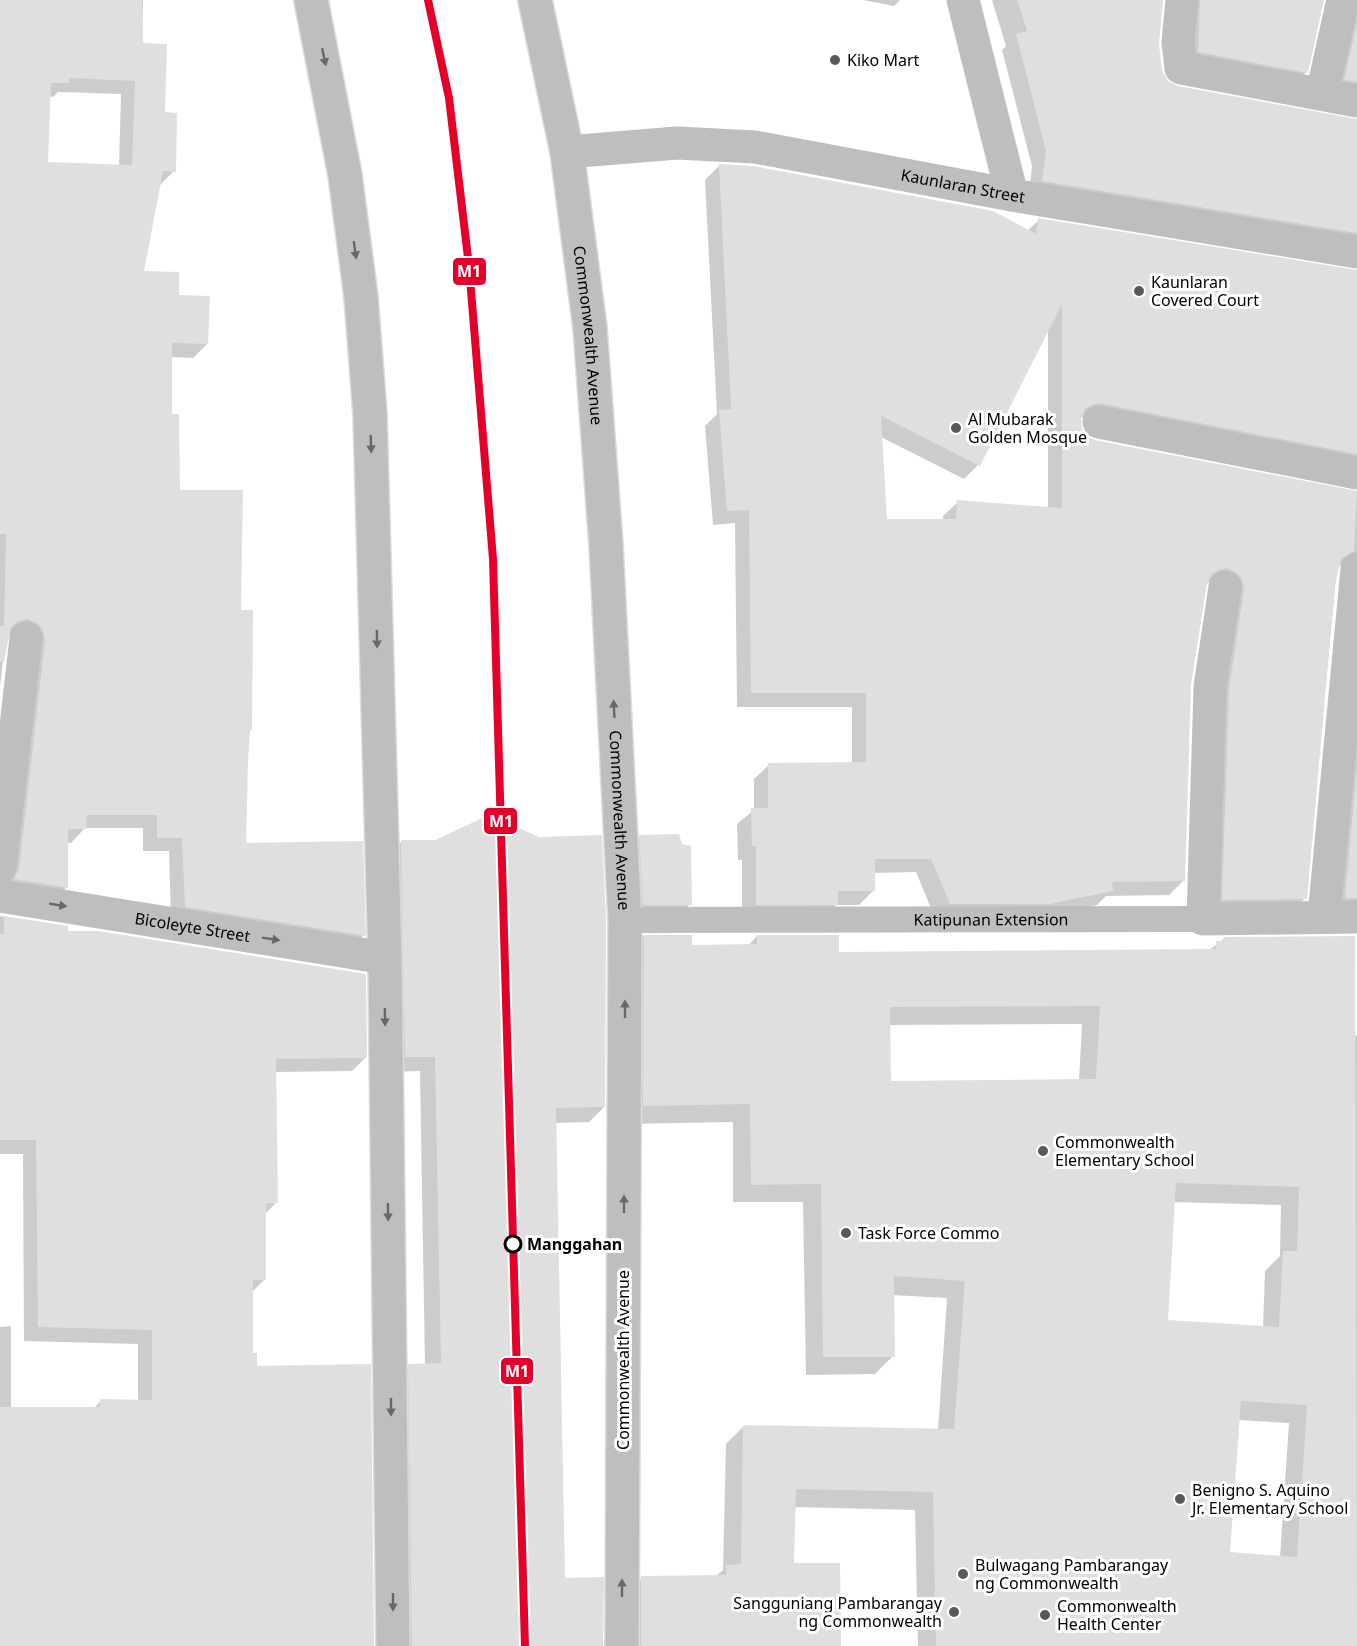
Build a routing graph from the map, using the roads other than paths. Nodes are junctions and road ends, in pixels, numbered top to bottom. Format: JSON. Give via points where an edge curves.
{"nodes":[{"id":1,"x":311,"y":0,"type":"edge"},
{"id":2,"x":535,"y":0,"type":"edge"},
{"id":3,"x":963,"y":0,"type":"edge"},
{"id":4,"x":1182,"y":0,"type":"edge"},
{"id":5,"x":1343,"y":0,"type":"edge"},
{"id":6,"x":1322,"y":94,"type":"junction"},
{"id":7,"x":1357,"y":101,"type":"edge"},
{"id":8,"x":567,"y":152,"type":"junction"},
{"id":9,"x":1012,"y":195,"type":"junction"},
{"id":10,"x":1357,"y":252,"type":"edge"},
{"id":11,"x":1098,"y":422,"type":"dead end"},
{"id":12,"x":1357,"y":473,"type":"edge"},
{"id":13,"x":1357,"y":568,"type":"edge"},
{"id":14,"x":1225,"y":587,"type":"dead end"},
{"id":15,"x":26,"y":638,"type":"dead end"},
{"id":16,"x":0,"y":867,"type":"edge"},
{"id":17,"x":0,"y":896,"type":"edge"},
{"id":18,"x":1324,"y":916,"type":"junction"},
{"id":19,"x":1357,"y":917,"type":"edge"},
{"id":20,"x":1203,"y":919,"type":"junction"},
{"id":21,"x":625,"y":920,"type":"junction"},
{"id":22,"x":385,"y":958,"type":"junction"},
{"id":23,"x":393,"y":1646,"type":"edge"},
{"id":24,"x":622,"y":1646,"type":"edge"}],
"edges":[{"from":1,"to":22,"type":"main road","one_way":true,"via":[[345,175],[362,297],[370,414]]},
{"from":2,"to":8,"type":"main road","name":"Commonwealth Avenue"},
{"from":3,"to":9,"type":"main road"},
{"from":4,"to":6,"type":"main road","via":[[1178,42],[1181,68]]},
{"from":5,"to":6,"type":"main road"},
{"from":6,"to":7,"type":"main road"},
{"from":8,"to":9,"type":"main road","name":"Kaunlaran Street","via":[[677,143],[755,147]]},
{"from":21,"to":8,"type":"main road","name":"Commonwealth Avenue","one_way":true,"via":[[591,340]]},
{"from":9,"to":10,"type":"main road","name":"Kaunlaran Street"},
{"from":11,"to":12,"type":"main road"},
{"from":13,"to":18,"type":"main road"},
{"from":14,"to":20,"type":"main road","via":[[1210,687]]},
{"from":15,"to":16,"type":"main road"},
{"from":17,"to":22,"type":"main road","name":"Bicoleyte Street","one_way":true},
{"from":18,"to":19,"type":"main road","name":"Katipunan Extension"},
{"from":18,"to":20,"type":"main road","name":"Katipunan Extension"},
{"from":20,"to":21,"type":"street","name":"Katipunan Extension"},
{"from":24,"to":21,"type":"main road","name":"Commonwealth Avenue","one_way":true},
{"from":22,"to":23,"type":"main road","one_way":true}]}
